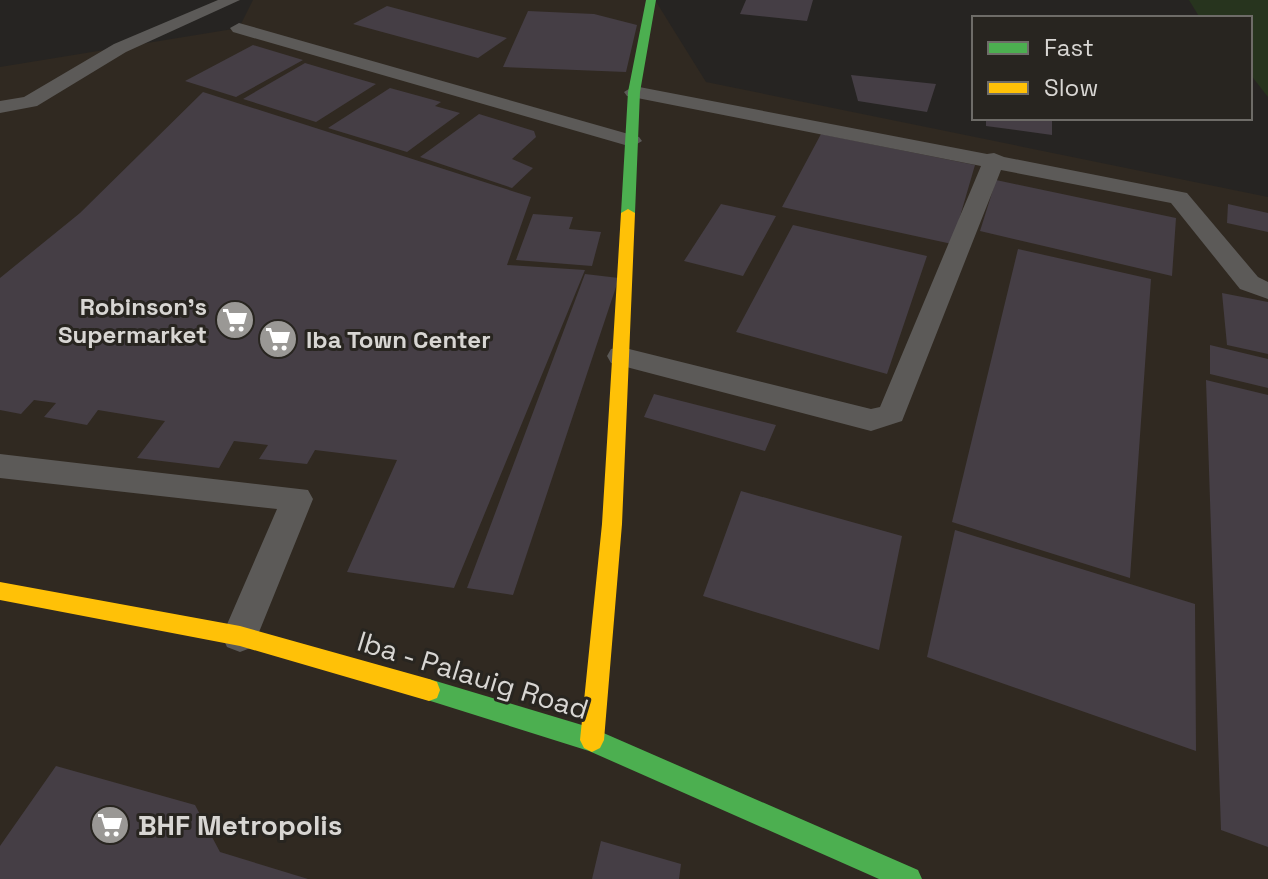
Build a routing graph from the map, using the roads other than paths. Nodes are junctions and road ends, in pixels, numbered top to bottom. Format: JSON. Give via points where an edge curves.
{"nodes":[{"id":1,"x":232,"y":0,"type":"edge"},
{"id":2,"x":651,"y":0,"type":"edge"},
{"id":3,"x":239,"y":28,"type":"dead end"},
{"id":4,"x":634,"y":92,"type":"junction"},
{"id":5,"x":0,"y":107,"type":"edge"},
{"id":6,"x":632,"y":141,"type":"junction"},
{"id":7,"x":994,"y":159,"type":"junction"},
{"id":8,"x":1268,"y":291,"type":"edge"},
{"id":9,"x":621,"y":356,"type":"junction"},
{"id":10,"x":0,"y":466,"type":"edge"},
{"id":11,"x":0,"y":591,"type":"edge"},
{"id":12,"x":240,"y":636,"type":"junction"},
{"id":13,"x":592,"y":740,"type":"junction"},
{"id":14,"x":909,"y":879,"type":"edge"}],
"edges":[{"from":1,"to":5,"type":"lane","via":[[120,48],[30,102]]},
{"from":2,"to":4,"type":"main road"},
{"from":3,"to":6,"type":"lane"},
{"from":4,"to":6,"type":"main road"},
{"from":4,"to":7,"type":"lane"},
{"from":6,"to":9,"type":"main road"},
{"from":7,"to":8,"type":"lane","via":[[1179,198],[1249,283]]},
{"from":7,"to":9,"type":"lane","via":[[892,414],[871,420]]},
{"from":9,"to":13,"type":"main road"},
{"from":10,"to":12,"type":"lane","via":[[297,499]]},
{"from":11,"to":12,"type":"main road","name":"Iba - Palauig Road"},
{"from":12,"to":13,"type":"main road","name":"Iba - Palauig Road"},
{"from":13,"to":14,"type":"main road","name":"Iba - Palauig Road"}]}
